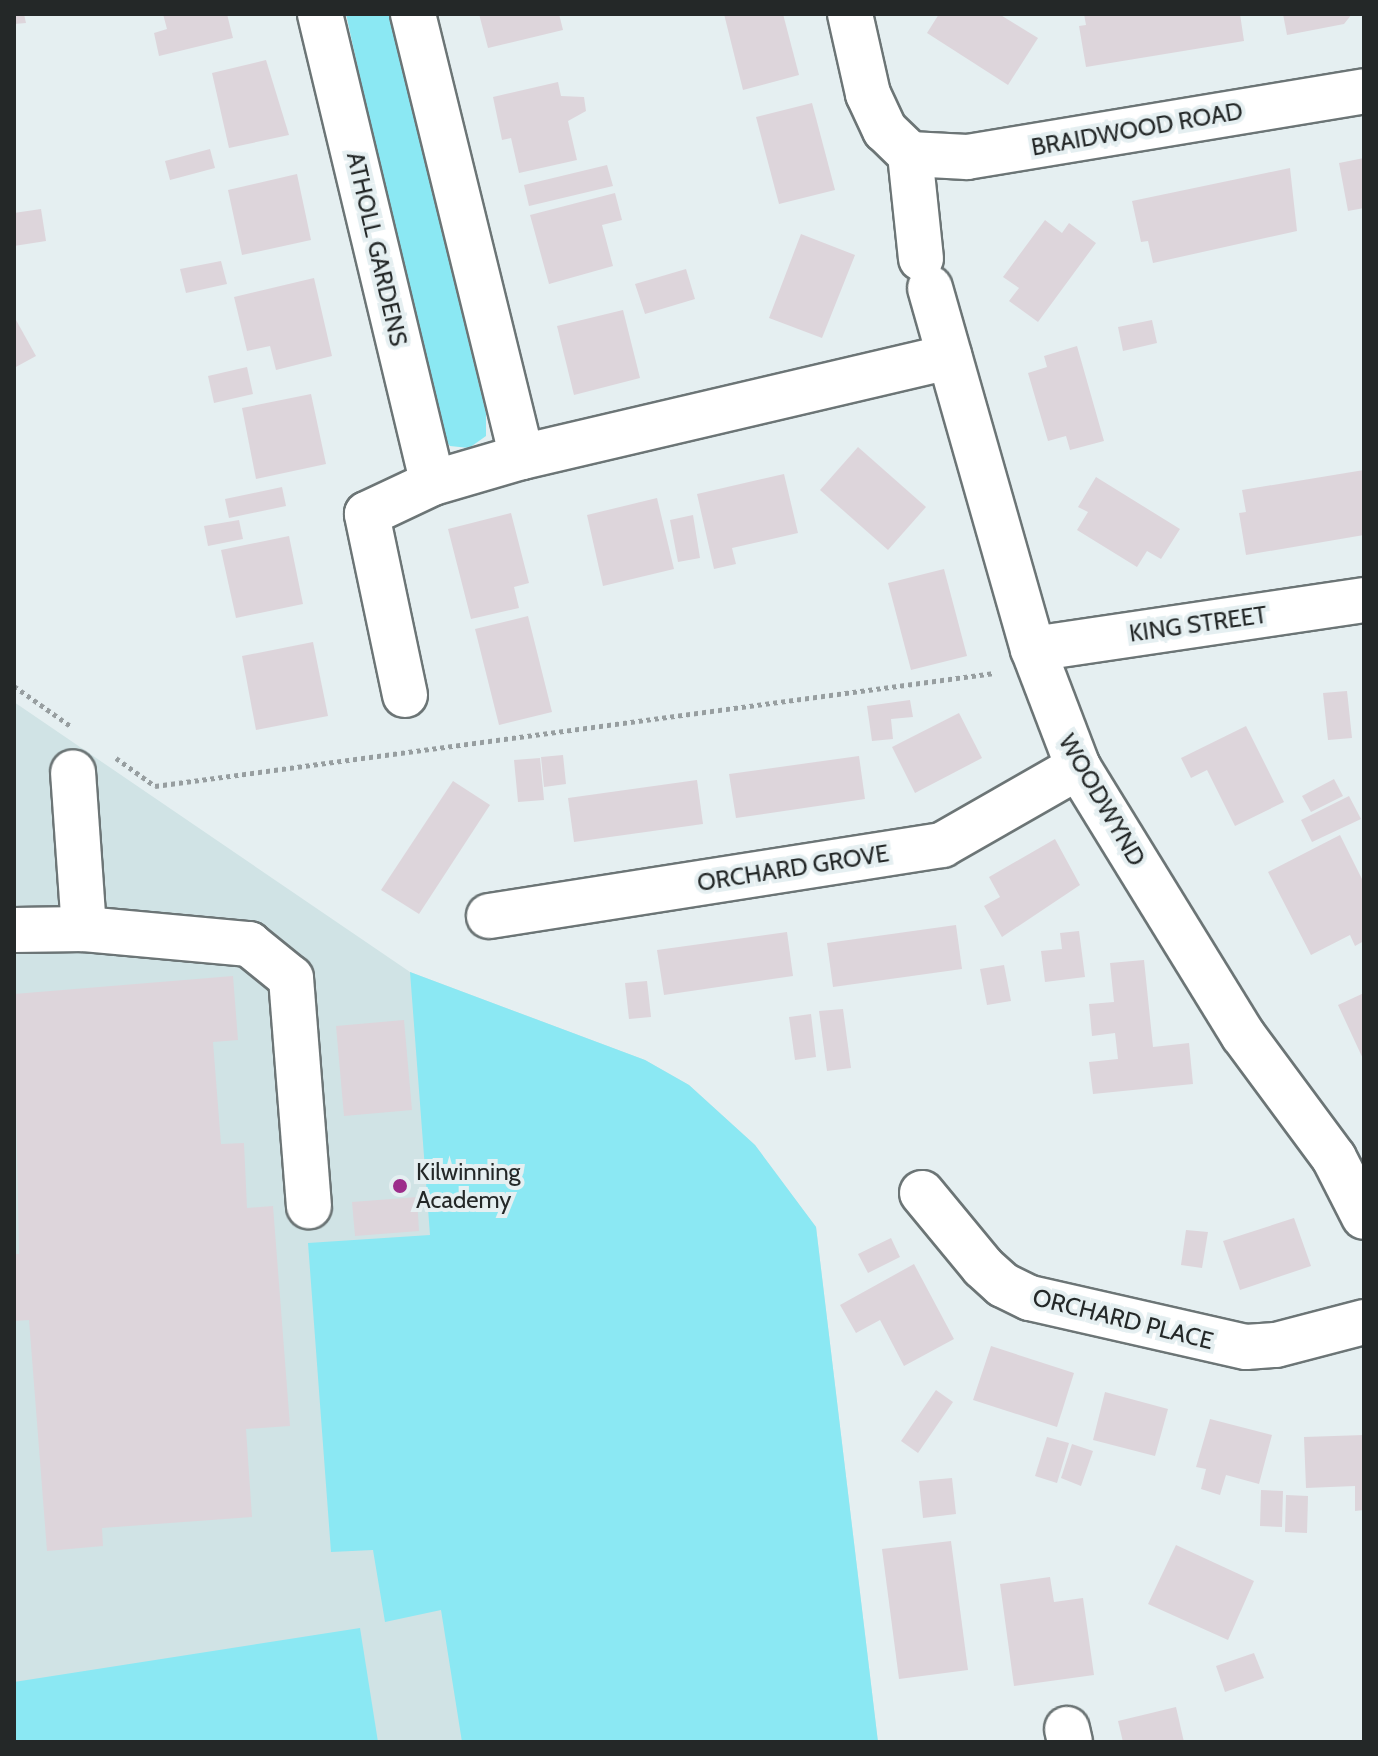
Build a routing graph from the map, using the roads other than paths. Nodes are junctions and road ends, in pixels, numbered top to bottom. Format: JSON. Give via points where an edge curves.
{"nodes":[{"id":1,"x":320,"y":14,"type":"edge"},
{"id":2,"x":413,"y":14,"type":"edge"},
{"id":3,"x":850,"y":14,"type":"edge"},
{"id":4,"x":1364,"y":91,"type":"edge"},
{"id":5,"x":910,"y":154,"type":"junction"},
{"id":6,"x":949,"y":357,"type":"junction"},
{"id":7,"x":522,"y":457,"type":"junction"},
{"id":8,"x":433,"y":483,"type":"junction"},
{"id":9,"x":1364,"y":600,"type":"edge"},
{"id":10,"x":1033,"y":649,"type":"junction"},
{"id":11,"x":405,"y":695,"type":"dead end"},
{"id":12,"x":85,"y":751,"type":"road end"},
{"id":13,"x":1078,"y":767,"type":"junction"},
{"id":14,"x":489,"y":916,"type":"dead end"},
{"id":15,"x":84,"y":929,"type":"junction"},
{"id":16,"x":14,"y":930,"type":"edge"},
{"id":17,"x":922,"y":1193,"type":"dead end"},
{"id":18,"x":309,"y":1206,"type":"dead end"},
{"id":19,"x":1364,"y":1217,"type":"edge"},
{"id":20,"x":1364,"y":1322,"type":"edge"}],
"edges":[{"from":1,"to":8,"type":"street","name":"ATHOLL GARDENS"},
{"from":2,"to":7,"type":"street"},
{"from":3,"to":5,"type":"street","via":[[868,94],[885,130]]},
{"from":4,"to":5,"type":"street","name":"BRAIDWOOD ROAD","via":[[967,157]]},
{"from":5,"to":6,"type":"street","name":"WOODWYND","via":[[926,273]]},
{"from":6,"to":7,"type":"street"},
{"from":6,"to":10,"type":"street","name":"WOODWYND"},
{"from":7,"to":8,"type":"street"},
{"from":8,"to":11,"type":"street","via":[[367,514]]},
{"from":9,"to":10,"type":"street","name":"KING STREET"},
{"from":10,"to":13,"type":"street","name":"WOODWYND"},
{"from":12,"to":15,"type":"street"},
{"from":13,"to":14,"type":"street","name":"ORCHARD GROVE","via":[[942,845]]},
{"from":13,"to":19,"type":"street","name":"WOODWYND","via":[[1243,1035],[1334,1158]]},
{"from":15,"to":16,"type":"street"},
{"from":15,"to":18,"type":"street","via":[[249,944],[291,978]]},
{"from":17,"to":20,"type":"street","name":"ORCHARD PLACE","via":[[983,1267],[1003,1285],[1030,1298],[1246,1347],[1276,1345]]}]}
